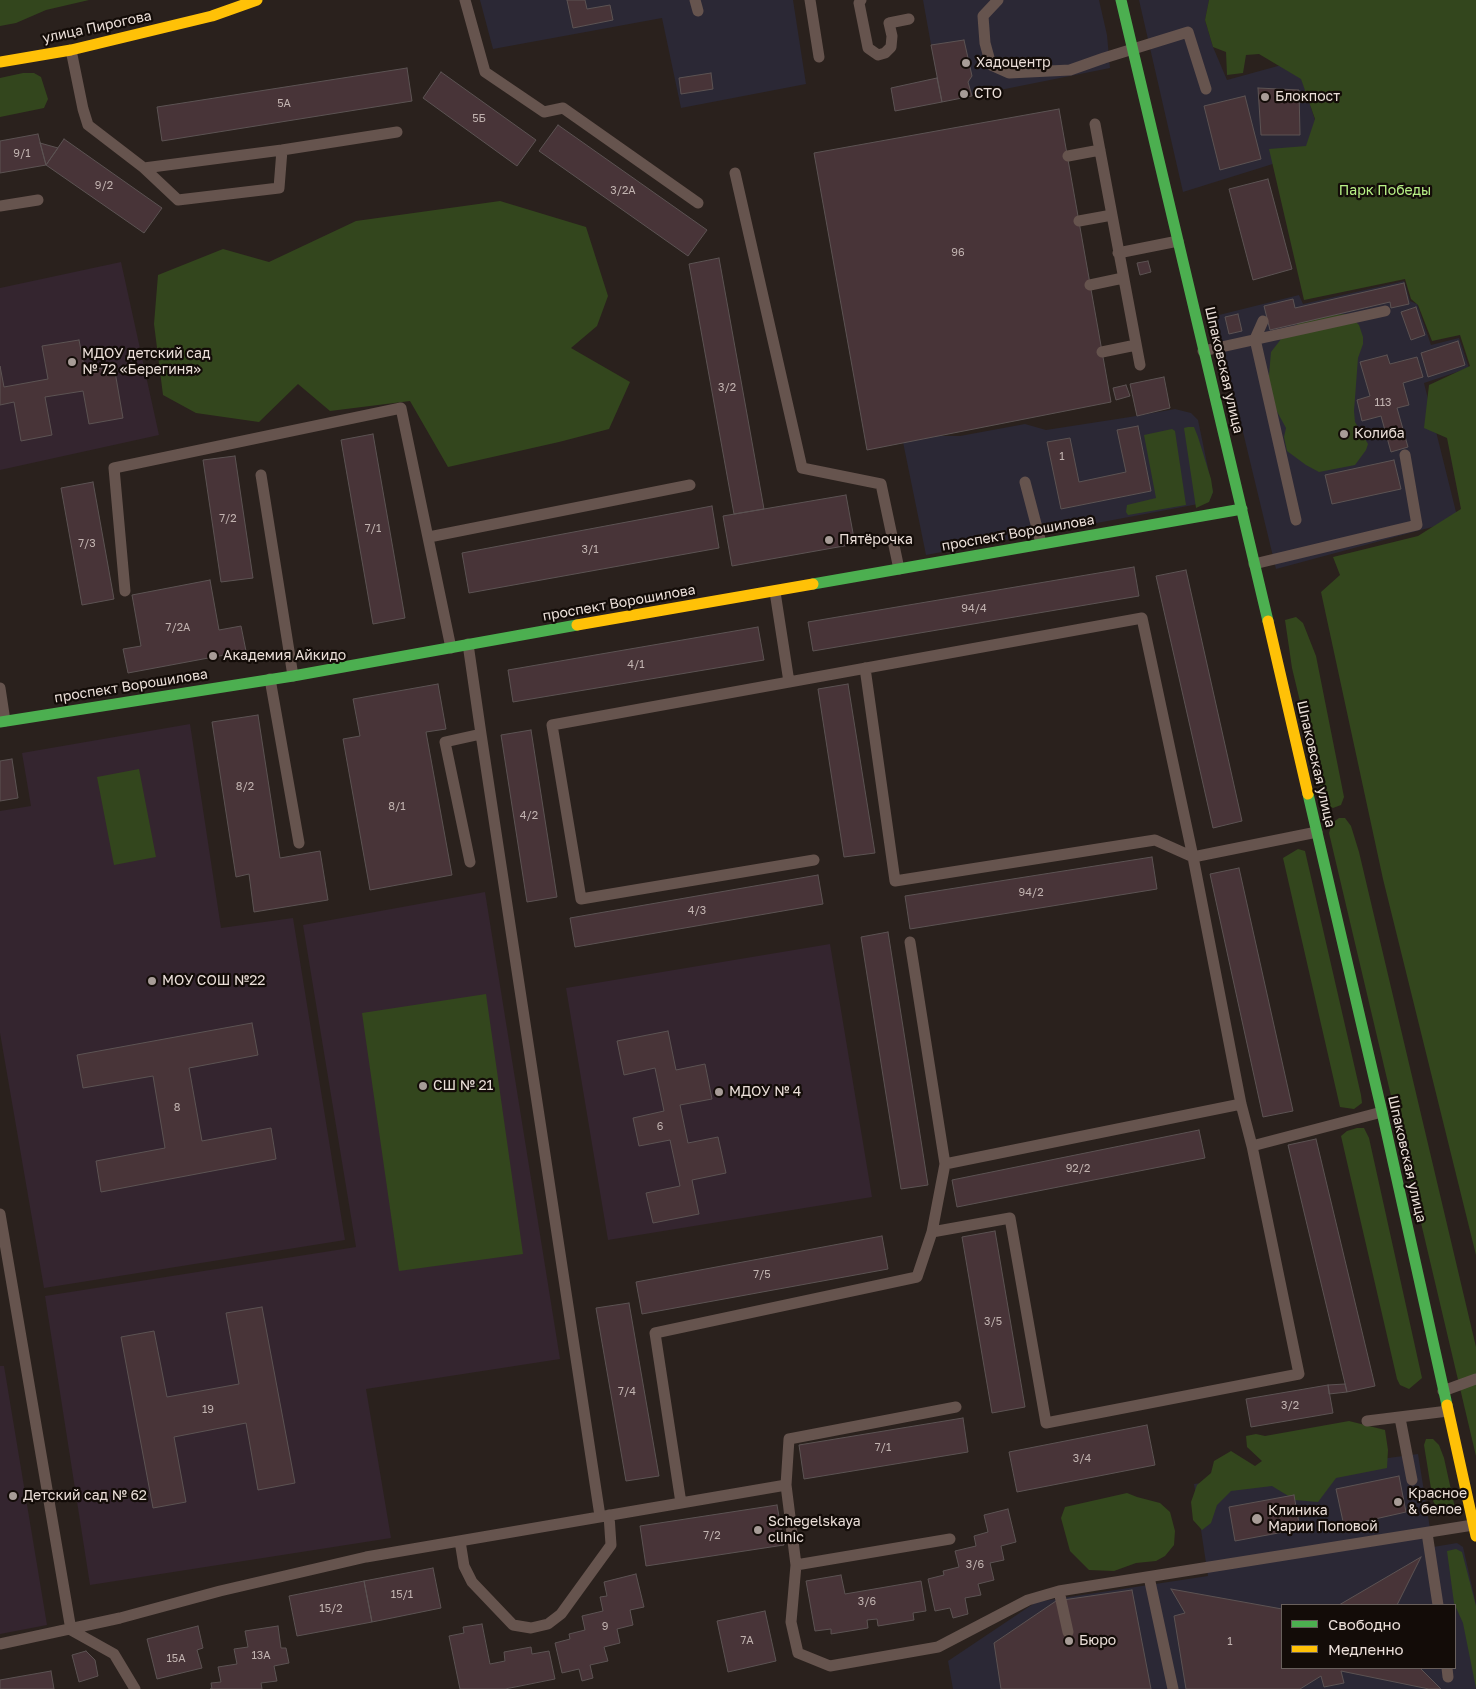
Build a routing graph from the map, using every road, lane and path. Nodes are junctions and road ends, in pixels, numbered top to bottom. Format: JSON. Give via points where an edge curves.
{"nodes":[{"id":1,"x":257,"y":0,"type":"edge"},
{"id":2,"x":466,"y":0,"type":"edge"},
{"id":3,"x":810,"y":0,"type":"edge"},
{"id":4,"x":861,"y":0,"type":"edge"},
{"id":5,"x":998,"y":0,"type":"edge"},
{"id":6,"x":1121,"y":0,"type":"edge"},
{"id":7,"x":909,"y":19,"type":"dead end"},
{"id":8,"x":1133,"y":49,"type":"junction"},
{"id":9,"x":71,"y":50,"type":"junction"},
{"id":10,"x":819,"y":57,"type":"dead end"},
{"id":11,"x":0,"y":62,"type":"edge"},
{"id":12,"x":1206,"y":89,"type":"dead end"},
{"id":13,"x":1095,"y":124,"type":"dead end"},
{"id":14,"x":397,"y":132,"type":"dead end"},
{"id":15,"x":282,"y":150,"type":"junction"},
{"id":16,"x":1100,"y":150,"type":"junction"},
{"id":17,"x":1068,"y":156,"type":"dead end"},
{"id":18,"x":144,"y":168,"type":"junction"},
{"id":19,"x":735,"y":173,"type":"dead end"},
{"id":20,"x":38,"y":200,"type":"dead end"},
{"id":21,"x":698,"y":203,"type":"dead end"},
{"id":22,"x":0,"y":206,"type":"edge"},
{"id":23,"x":1112,"y":215,"type":"junction"},
{"id":24,"x":1079,"y":221,"type":"dead end"},
{"id":25,"x":1178,"y":241,"type":"junction"},
{"id":26,"x":1118,"y":253,"type":"junction"},
{"id":27,"x":1123,"y":278,"type":"junction"},
{"id":28,"x":1090,"y":284,"type":"dead end"},
{"id":29,"x":1385,"y":311,"type":"dead end"},
{"id":30,"x":1263,"y":321,"type":"dead end"},
{"id":31,"x":1255,"y":339,"type":"junction"},
{"id":32,"x":1136,"y":346,"type":"junction"},
{"id":33,"x":1203,"y":351,"type":"junction"},
{"id":34,"x":1102,"y":352,"type":"dead end"},
{"id":35,"x":1140,"y":365,"type":"dead end"},
{"id":36,"x":1404,"y":455,"type":"dead end"},
{"id":37,"x":261,"y":475,"type":"dead end"},
{"id":38,"x":1025,"y":482,"type":"dead end"},
{"id":39,"x":690,"y":485,"type":"dead end"},
{"id":40,"x":1242,"y":509,"type":"junction"},
{"id":41,"x":1296,"y":520,"type":"dead end"},
{"id":42,"x":429,"y":537,"type":"junction"},
{"id":43,"x":1041,"y":544,"type":"junction"},
{"id":44,"x":1254,"y":564,"type":"junction"},
{"id":45,"x":899,"y":569,"type":"junction"},
{"id":46,"x":125,"y":591,"type":"dead end"},
{"id":47,"x":775,"y":592,"type":"junction"},
{"id":48,"x":468,"y":644,"type":"junction"},
{"id":49,"x":451,"y":648,"type":"junction"},
{"id":50,"x":865,"y":668,"type":"junction"},
{"id":51,"x":293,"y":676,"type":"junction"},
{"id":52,"x":270,"y":679,"type":"junction"},
{"id":53,"x":789,"y":682,"type":"junction"},
{"id":54,"x":0,"y":688,"type":"edge"},
{"id":55,"x":3,"y":722,"type":"edge"},
{"id":56,"x":481,"y":734,"type":"junction"},
{"id":57,"x":1317,"y":832,"type":"junction"},
{"id":58,"x":299,"y":843,"type":"dead end"},
{"id":59,"x":1193,"y":857,"type":"junction"},
{"id":60,"x":814,"y":860,"type":"dead end"},
{"id":61,"x":470,"y":862,"type":"dead end"},
{"id":62,"x":910,"y":942,"type":"dead end"},
{"id":63,"x":1241,"y":1104,"type":"junction"},
{"id":64,"x":1382,"y":1112,"type":"junction"},
{"id":65,"x":1252,"y":1146,"type":"junction"},
{"id":66,"x":945,"y":1164,"type":"junction"},
{"id":67,"x":0,"y":1214,"type":"edge"},
{"id":68,"x":932,"y":1232,"type":"junction"},
{"id":69,"x":1476,"y":1379,"type":"edge"},
{"id":70,"x":1444,"y":1390,"type":"junction"},
{"id":71,"x":956,"y":1408,"type":"dead end"},
{"id":72,"x":1448,"y":1411,"type":"junction"},
{"id":73,"x":1400,"y":1418,"type":"junction"},
{"id":74,"x":1366,"y":1421,"type":"dead end"},
{"id":75,"x":1412,"y":1480,"type":"dead end"},
{"id":76,"x":786,"y":1485,"type":"junction"},
{"id":77,"x":681,"y":1503,"type":"junction"},
{"id":78,"x":605,"y":1516,"type":"junction"},
{"id":79,"x":1475,"y":1530,"type":"edge"},
{"id":80,"x":1427,"y":1533,"type":"junction"},
{"id":81,"x":950,"y":1539,"type":"dead end"},
{"id":82,"x":460,"y":1541,"type":"junction"},
{"id":83,"x":796,"y":1565,"type":"junction"},
{"id":84,"x":1148,"y":1577,"type":"junction"},
{"id":85,"x":1059,"y":1591,"type":"junction"},
{"id":86,"x":1438,"y":1604,"type":"edge"},
{"id":87,"x":71,"y":1630,"type":"junction"},
{"id":88,"x":1068,"y":1632,"type":"dead end"},
{"id":89,"x":0,"y":1644,"type":"edge"},
{"id":90,"x":135,"y":1689,"type":"edge"},
{"id":91,"x":1173,"y":1689,"type":"edge"}],
"edges":[{"from":1,"to":9,"type":"main road","name":"улица Пирогова","via":[[212,16]]},
{"from":2,"to":21,"type":"lane","via":[[485,72],[544,112],[563,108]]},
{"from":3,"to":10,"type":"lane"},
{"from":4,"to":7,"type":"lane","via":[[868,48],[878,55],[891,47],[889,23]]},
{"from":5,"to":8,"type":"lane","via":[[983,16],[985,43],[992,65],[1009,73],[1070,70]]},
{"from":6,"to":8,"type":"main road","name":"Шпаковская улица"},
{"from":8,"to":12,"type":"lane","via":[[1188,32]]},
{"from":8,"to":25,"type":"main road","name":"Шпаковская улица"},
{"from":9,"to":11,"type":"main road","name":"улица Пирогова"},
{"from":9,"to":18,"type":"lane","via":[[88,125]]},
{"from":13,"to":16,"type":"lane"},
{"from":14,"to":15,"type":"lane"},
{"from":15,"to":18,"type":"lane"},
{"from":15,"to":18,"type":"lane","via":[[279,188],[178,200]]},
{"from":16,"to":17,"type":"lane"},
{"from":16,"to":23,"type":"lane"},
{"from":19,"to":45,"type":"lane","via":[[802,468],[881,484]]},
{"from":20,"to":22,"type":"lane"},
{"from":23,"to":24,"type":"lane"},
{"from":23,"to":26,"type":"lane"},
{"from":25,"to":26,"type":"lane"},
{"from":25,"to":33,"type":"main road","name":"Шпаковская улица"},
{"from":26,"to":27,"type":"lane"},
{"from":27,"to":28,"type":"lane"},
{"from":27,"to":32,"type":"lane"},
{"from":29,"to":31,"type":"lane"},
{"from":30,"to":31,"type":"lane"},
{"from":31,"to":33,"type":"lane"},
{"from":31,"to":41,"type":"lane"},
{"from":32,"to":34,"type":"lane"},
{"from":32,"to":35,"type":"lane"},
{"from":33,"to":40,"type":"main road","name":"Шпаковская улица"},
{"from":36,"to":44,"type":"lane","via":[[1417,525]]},
{"from":37,"to":51,"type":"lane"},
{"from":38,"to":43,"type":"lane"},
{"from":39,"to":42,"type":"lane"},
{"from":40,"to":43,"type":"main road","name":"проспект Ворошилова"},
{"from":40,"to":44,"type":"main road","name":"Шпаковская улица"},
{"from":42,"to":46,"type":"lane","via":[[401,408],[114,468]]},
{"from":42,"to":49,"type":"lane"},
{"from":43,"to":45,"type":"main road","name":"проспект Ворошилова"},
{"from":44,"to":57,"type":"main road","name":"Шпаковская улица"},
{"from":45,"to":47,"type":"main road","name":"проспект Ворошилова"},
{"from":47,"to":48,"type":"main road","name":"проспект Ворошилова"},
{"from":47,"to":53,"type":"lane"},
{"from":48,"to":49,"type":"main road","name":"проспект Ворошилова"},
{"from":48,"to":56,"type":"lane"},
{"from":49,"to":51,"type":"main road","name":"проспект Ворошилова"},
{"from":50,"to":53,"type":"lane"},
{"from":50,"to":59,"type":"lane","via":[[895,881],[1155,840]]},
{"from":50,"to":59,"type":"lane","via":[[1142,618]]},
{"from":51,"to":52,"type":"main road","name":"проспект Ворошилова"},
{"from":52,"to":55,"type":"main road","name":"проспект Ворошилова"},
{"from":52,"to":58,"type":"lane"},
{"from":53,"to":60,"type":"lane","via":[[552,725],[581,899]]},
{"from":54,"to":55,"type":"lane"},
{"from":56,"to":61,"type":"lane","via":[[446,742]]},
{"from":56,"to":78,"type":"lane"},
{"from":57,"to":59,"type":"lane"},
{"from":57,"to":64,"type":"main road","name":"Шпаковская улица"},
{"from":59,"to":63,"type":"lane"},
{"from":62,"to":66,"type":"lane"},
{"from":63,"to":65,"type":"lane"},
{"from":63,"to":66,"type":"lane"},
{"from":64,"to":65,"type":"lane"},
{"from":64,"to":70,"type":"main road","name":"Шпаковская улица"},
{"from":65,"to":68,"type":"lane","via":[[1299,1374],[1046,1423],[1010,1218]]},
{"from":66,"to":68,"type":"lane"},
{"from":67,"to":87,"type":"lane"},
{"from":68,"to":77,"type":"lane","via":[[917,1277],[656,1333]]},
{"from":69,"to":70,"type":"lane"},
{"from":70,"to":72,"type":"main road","name":"Шпаковская улица"},
{"from":71,"to":76,"type":"lane","via":[[789,1439]]},
{"from":72,"to":73,"type":"lane"},
{"from":72,"to":79,"type":"main road","name":"Шпаковская улица"},
{"from":73,"to":74,"type":"lane"},
{"from":73,"to":75,"type":"lane"},
{"from":76,"to":77,"type":"lane"},
{"from":76,"to":83,"type":"lane"},
{"from":77,"to":78,"type":"lane"},
{"from":78,"to":82,"type":"lane"},
{"from":78,"to":82,"type":"lane","via":[[611,1546],[561,1614],[548,1624],[531,1628],[513,1625],[472,1582],[464,1566]]},
{"from":79,"to":80,"type":"lane"},
{"from":80,"to":84,"type":"lane"},
{"from":80,"to":86,"type":"lane"},
{"from":81,"to":83,"type":"lane"},
{"from":82,"to":87,"type":"lane","via":[[366,1557]]},
{"from":83,"to":85,"type":"lane","via":[[791,1622],[798,1653],[830,1666],[938,1647],[1028,1600]]},
{"from":84,"to":85,"type":"lane"},
{"from":84,"to":91,"type":"lane"},
{"from":85,"to":88,"type":"lane"},
{"from":87,"to":89,"type":"lane"},
{"from":87,"to":90,"type":"lane","via":[[114,1654]]}]}
